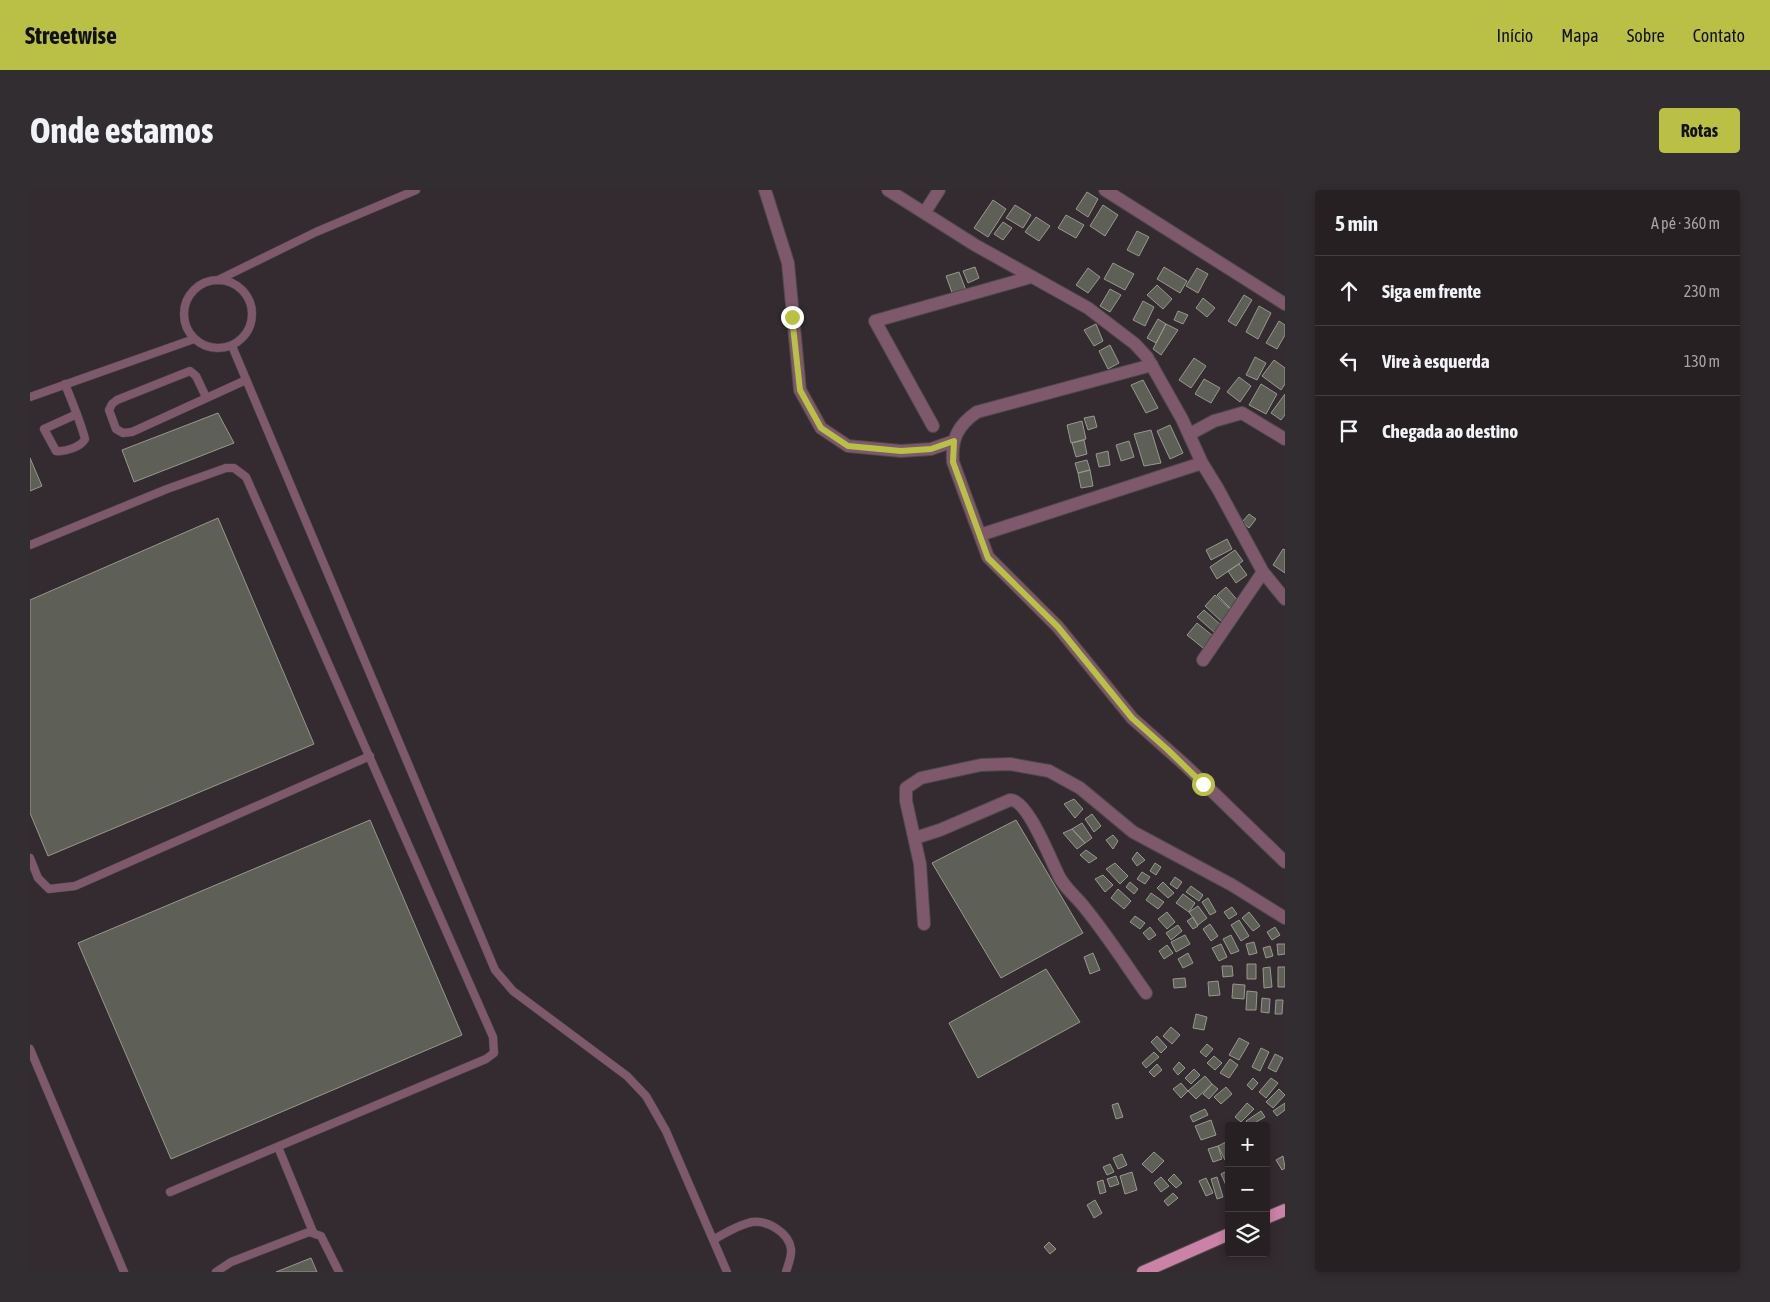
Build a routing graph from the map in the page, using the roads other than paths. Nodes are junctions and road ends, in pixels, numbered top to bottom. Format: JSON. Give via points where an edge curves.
{"nodes":[{"id":1,"x":416,"y":190,"type":"edge"},
{"id":2,"x":766,"y":190,"type":"edge"},
{"id":3,"x":888,"y":190,"type":"edge"},
{"id":4,"x":939,"y":190,"type":"edge"},
{"id":5,"x":1105,"y":190,"type":"edge"},
{"id":6,"x":925,"y":212,"type":"junction"},
{"id":7,"x":1031,"y":277,"type":"junction"},
{"id":8,"x":218,"y":280,"type":"junction"},
{"id":9,"x":1285,"y":304,"type":"edge"},
{"id":10,"x":194,"y":339,"type":"junction"},
{"id":11,"x":232,"y":346,"type":"junction"},
{"id":12,"x":1152,"y":365,"type":"junction"},
{"id":13,"x":246,"y":380,"type":"junction"},
{"id":14,"x":65,"y":384,"type":"junction"},
{"id":15,"x":30,"y":396,"type":"edge"},
{"id":16,"x":206,"y":397,"type":"junction"},
{"id":17,"x":76,"y":414,"type":"junction"},
{"id":18,"x":933,"y":426,"type":"dead end"},
{"id":19,"x":1190,"y":434,"type":"junction"},
{"id":20,"x":1285,"y":439,"type":"edge"},
{"id":21,"x":954,"y":441,"type":"junction"},
{"id":22,"x":1202,"y":463,"type":"junction"},
{"id":23,"x":980,"y":535,"type":"junction"},
{"id":24,"x":30,"y":545,"type":"edge"},
{"id":25,"x":1263,"y":572,"type":"junction"},
{"id":26,"x":1284,"y":594,"type":"edge"},
{"id":27,"x":1204,"y":660,"type":"dead end"},
{"id":28,"x":370,"y":756,"type":"junction"},
{"id":29,"x":914,"y":838,"type":"junction"},
{"id":30,"x":30,"y":858,"type":"edge"},
{"id":31,"x":1285,"y":862,"type":"edge"},
{"id":32,"x":1285,"y":918,"type":"edge"},
{"id":33,"x":924,"y":924,"type":"dead end"},
{"id":34,"x":1146,"y":993,"type":"dead end"},
{"id":35,"x":30,"y":1049,"type":"edge"},
{"id":36,"x":278,"y":1147,"type":"junction"},
{"id":37,"x":170,"y":1192,"type":"dead end"},
{"id":38,"x":1285,"y":1210,"type":"edge"},
{"id":39,"x":1270,"y":1216,"type":"edge"},
{"id":40,"x":313,"y":1232,"type":"junction"},
{"id":41,"x":1225,"y":1236,"type":"edge"},
{"id":42,"x":713,"y":1240,"type":"junction"},
{"id":43,"x":124,"y":1272,"type":"edge"},
{"id":44,"x":216,"y":1272,"type":"edge"},
{"id":45,"x":339,"y":1272,"type":"edge"},
{"id":46,"x":727,"y":1272,"type":"edge"},
{"id":47,"x":786,"y":1272,"type":"edge"},
{"id":48,"x":1144,"y":1272,"type":"edge"}],
"edges":[{"from":1,"to":8,"type":"lane","via":[[316,232]]},
{"from":2,"to":21,"type":"street","via":[[788,263],[800,390],[821,428],[848,446],[884,450],[931,449]]},
{"from":3,"to":6,"type":"street"},
{"from":4,"to":6,"type":"street"},
{"from":5,"to":9,"type":"street"},
{"from":6,"to":7,"type":"street"},
{"from":7,"to":12,"type":"street","via":[[1076,300],[1110,323],[1135,344]]},
{"from":7,"to":18,"type":"street","via":[[875,321]]},
{"from":8,"to":10,"type":"lane","via":[[199,287],[186,302],[184,315]]},
{"from":8,"to":11,"type":"lane","via":[[242,290],[250,301],[250,327]]},
{"from":10,"to":11,"type":"lane","via":[[205,346]]},
{"from":10,"to":14,"type":"lane"},
{"from":11,"to":13,"type":"lane"},
{"from":12,"to":19,"type":"street"},
{"from":12,"to":21,"type":"street","via":[[977,412],[966,420]]},
{"from":13,"to":16,"type":"lane"},
{"from":13,"to":42,"type":"lane","via":[[495,970],[513,991],[627,1076],[646,1096],[666,1131]]},
{"from":14,"to":15,"type":"lane"},
{"from":14,"to":17,"type":"lane"},
{"from":16,"to":16,"type":"lane","via":[[127,433],[116,430],[109,410],[117,400],[190,371]]},
{"from":17,"to":17,"type":"lane","via":[[85,441],[63,452],[56,451],[44,429]]},
{"from":19,"to":20,"type":"street","via":[[1214,421],[1242,413]]},
{"from":19,"to":22,"type":"street"},
{"from":21,"to":23,"type":"street","via":[[953,462]]},
{"from":22,"to":23,"type":"street"},
{"from":22,"to":25,"type":"street"},
{"from":23,"to":31,"type":"street","via":[[988,558],[1058,627],[1132,718]]},
{"from":24,"to":28,"type":"lane","via":[[204,475],[226,468],[241,472],[250,482]]},
{"from":25,"to":26,"type":"street"},
{"from":25,"to":27,"type":"street"},
{"from":28,"to":30,"type":"lane","via":[[76,886],[48,889],[38,878]]},
{"from":28,"to":36,"type":"lane","via":[[490,1028],[494,1053]]},
{"from":29,"to":32,"type":"street","via":[[905,792],[916,780],[981,765],[1038,767],[1070,781],[1133,832],[1232,885]]},
{"from":29,"to":33,"type":"street","via":[[920,864]]},
{"from":29,"to":34,"type":"street","via":[[1010,800],[1016,801],[1041,836],[1060,879],[1086,909]]},
{"from":35,"to":43,"type":"lane"},
{"from":36,"to":37,"type":"lane"},
{"from":36,"to":40,"type":"lane"},
{"from":38,"to":39,"type":"main road"},
{"from":40,"to":44,"type":"lane","via":[[252,1254]]},
{"from":40,"to":45,"type":"lane","via":[[326,1243]]},
{"from":41,"to":48,"type":"main road"},
{"from":42,"to":46,"type":"lane"},
{"from":42,"to":47,"type":"lane","via":[[752,1222],[769,1224],[790,1244]]}]}
